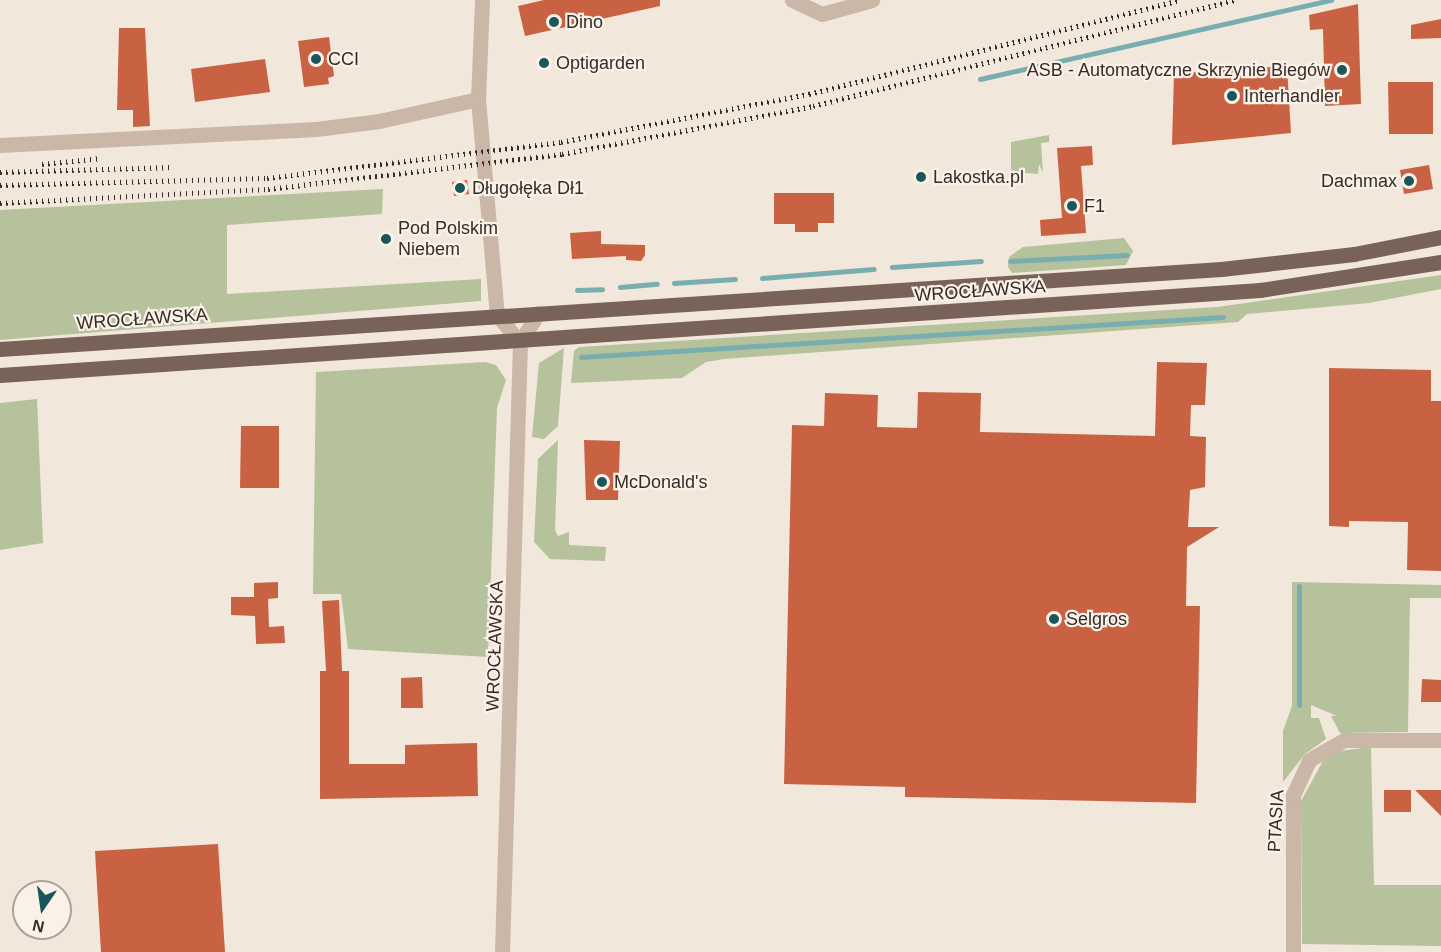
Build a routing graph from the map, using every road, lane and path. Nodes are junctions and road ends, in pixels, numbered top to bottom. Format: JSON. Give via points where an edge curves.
{"nodes":[{"id":1,"x":482,"y":0,"type":"edge"},
{"id":2,"x":792,"y":0,"type":"edge"},
{"id":3,"x":872,"y":0,"type":"edge"},
{"id":4,"x":478,"y":99,"type":"junction"},
{"id":5,"x":0,"y":145,"type":"edge"},
{"id":6,"x":1441,"y":237,"type":"edge"},
{"id":7,"x":1441,"y":262,"type":"edge"},
{"id":8,"x":538,"y":312,"type":"junction"},
{"id":9,"x":497,"y":315,"type":"junction"},
{"id":10,"x":520,"y":342,"type":"junction"},
{"id":11,"x":0,"y":349,"type":"edge"},
{"id":12,"x":0,"y":375,"type":"edge"},
{"id":13,"x":1441,"y":740,"type":"edge"},
{"id":14,"x":502,"y":952,"type":"edge"},
{"id":15,"x":1293,"y":952,"type":"edge"}],
"edges":[{"from":1,"to":4,"type":"street"},
{"from":2,"to":3,"type":"street","via":[[822,14]]},
{"from":4,"to":5,"type":"street","via":[[379,121],[316,129]]},
{"from":4,"to":9,"type":"street"},
{"from":6,"to":8,"type":"main road","name":"WROCŁAWSKA","via":[[1229,268]]},
{"from":7,"to":10,"type":"main road","name":"WROCŁAWSKA","via":[[1260,290]]},
{"from":8,"to":9,"type":"main road","name":"WROCŁAWSKA"},
{"from":8,"to":10,"type":"street","name":"WROCŁAWSKA"},
{"from":9,"to":10,"type":"street"},
{"from":9,"to":11,"type":"main road","name":"WROCŁAWSKA"},
{"from":10,"to":12,"type":"main road","name":"WROCŁAWSKA"},
{"from":10,"to":14,"type":"street","name":"WROCŁAWSKA"},
{"from":13,"to":15,"type":"street","name":"PTASIA","via":[[1344,740],[1309,760],[1293,795]]}]}
